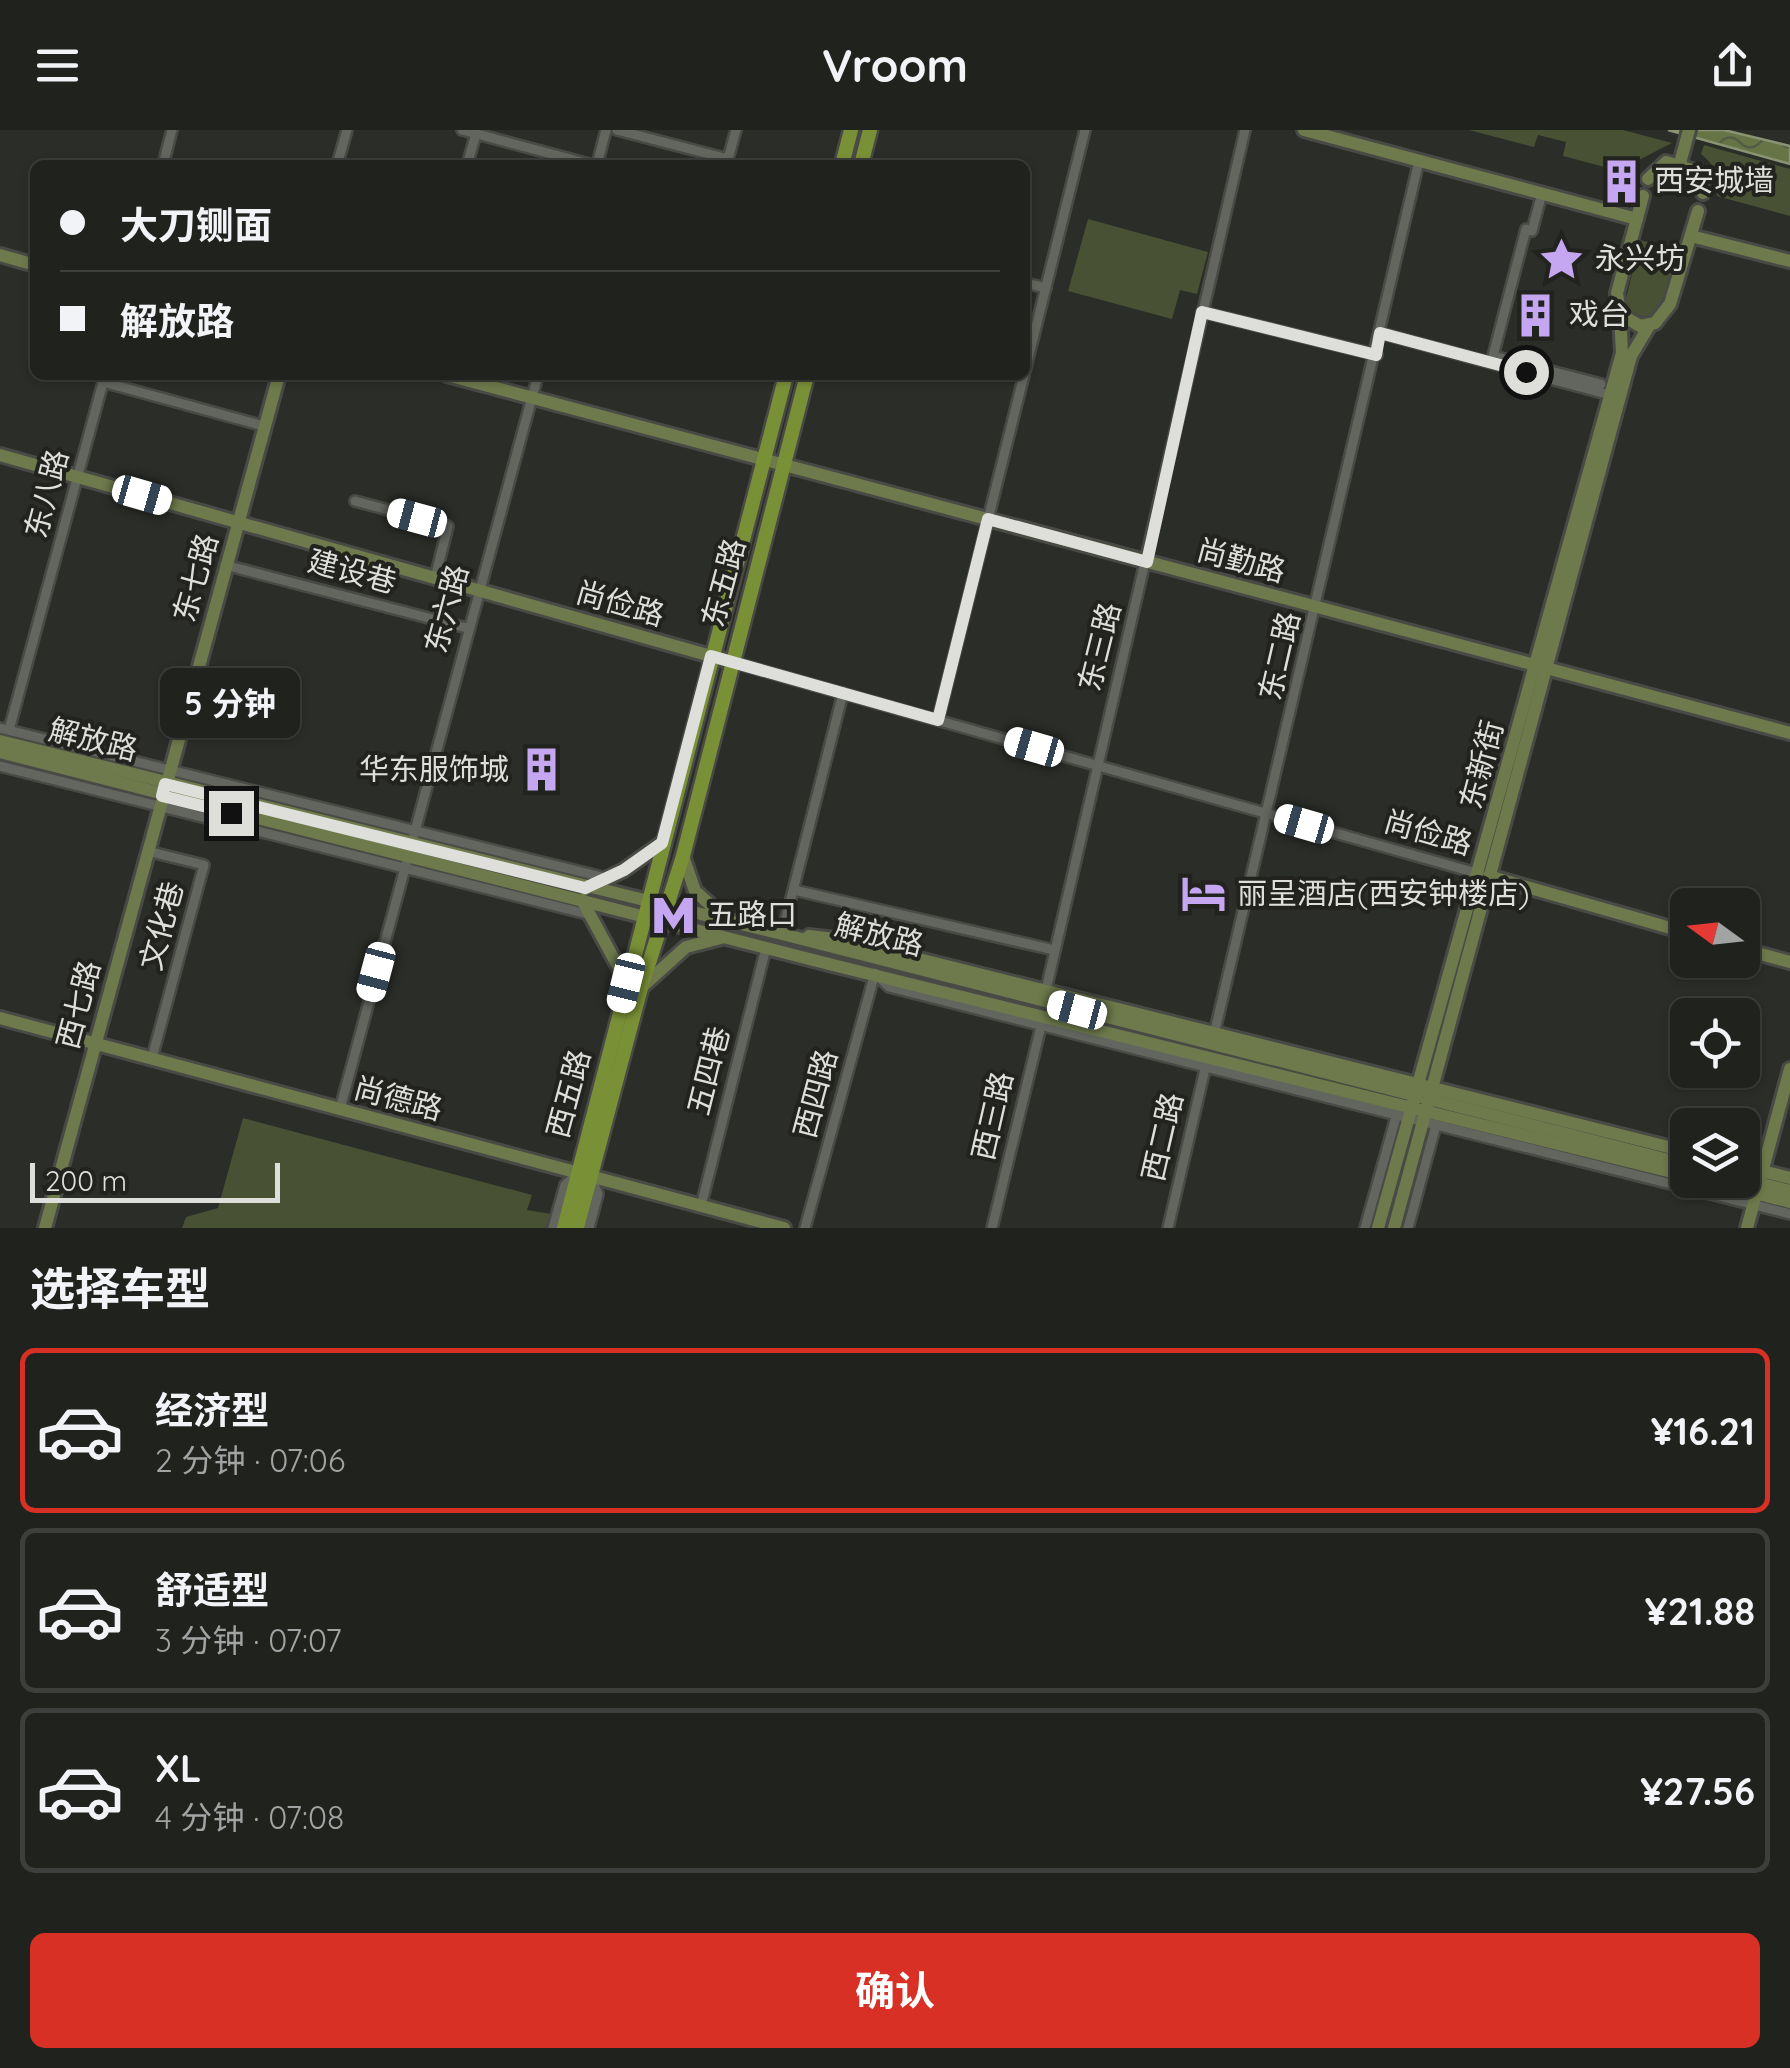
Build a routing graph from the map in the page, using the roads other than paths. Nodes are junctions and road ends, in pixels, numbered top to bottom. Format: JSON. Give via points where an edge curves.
{"nodes":[{"id":1,"x":172,"y":130,"type":"edge"},
{"id":2,"x":347,"y":130,"type":"edge"},
{"id":3,"x":462,"y":130,"type":"edge"},
{"id":4,"x":606,"y":130,"type":"edge"},
{"id":5,"x":617,"y":130,"type":"edge"},
{"id":6,"x":736,"y":130,"type":"edge"},
{"id":7,"x":851,"y":130,"type":"edge"},
{"id":8,"x":870,"y":130,"type":"edge"},
{"id":9,"x":1085,"y":130,"type":"edge"},
{"id":10,"x":1245,"y":130,"type":"edge"},
{"id":11,"x":1304,"y":130,"type":"edge"},
{"id":12,"x":476,"y":134,"type":"junction"},
{"id":13,"x":1687,"y":136,"type":"edge"},
{"id":14,"x":163,"y":160,"type":"edge"},
{"id":15,"x":338,"y":160,"type":"edge"},
{"id":16,"x":468,"y":160,"type":"edge"},
{"id":17,"x":575,"y":160,"type":"edge"},
{"id":18,"x":596,"y":160,"type":"edge"},
{"id":19,"x":843,"y":160,"type":"edge"},
{"id":20,"x":861,"y":160,"type":"edge"},
{"id":21,"x":1419,"y":160,"type":"junction"},
{"id":22,"x":1680,"y":163,"type":"junction"},
{"id":23,"x":1648,"y":179,"type":"dead end"},
{"id":24,"x":1703,"y":192,"type":"dead end"},
{"id":25,"x":1542,"y":194,"type":"junction"},
{"id":26,"x":1643,"y":196,"type":"dead end"},
{"id":27,"x":1698,"y":211,"type":"dead end"},
{"id":28,"x":1637,"y":219,"type":"junction"},
{"id":29,"x":1691,"y":236,"type":"junction"},
{"id":30,"x":0,"y":256,"type":"edge"},
{"id":31,"x":1790,"y":262,"type":"edge"},
{"id":32,"x":30,"y":264,"type":"edge"},
{"id":33,"x":1030,"y":284,"type":"edge"},
{"id":34,"x":1046,"y":288,"type":"junction"},
{"id":35,"x":1202,"y":312,"type":"junction"},
{"id":36,"x":1620,"y":314,"type":"junction"},
{"id":37,"x":1649,"y":326,"type":"junction"},
{"id":38,"x":1380,"y":333,"type":"junction"},
{"id":39,"x":1030,"y":350,"type":"edge"},
{"id":40,"x":1376,"y":355,"type":"junction"},
{"id":41,"x":103,"y":380,"type":"edge"},
{"id":42,"x":111,"y":380,"type":"edge"},
{"id":43,"x":277,"y":380,"type":"edge"},
{"id":44,"x":465,"y":380,"type":"edge"},
{"id":45,"x":537,"y":380,"type":"edge"},
{"id":46,"x":785,"y":380,"type":"edge"},
{"id":47,"x":806,"y":380,"type":"edge"},
{"id":48,"x":1022,"y":380,"type":"edge"},
{"id":49,"x":1605,"y":390,"type":"junction"},
{"id":50,"x":532,"y":398,"type":"junction"},
{"id":51,"x":264,"y":426,"type":"junction"},
{"id":52,"x":0,"y":455,"type":"edge"},
{"id":53,"x":764,"y":460,"type":"junction"},
{"id":54,"x":784,"y":465,"type":"junction"},
{"id":55,"x":78,"y":477,"type":"junction"},
{"id":56,"x":355,"y":501,"type":"dead end"},
{"id":57,"x":988,"y":519,"type":"junction"},
{"id":58,"x":238,"y":522,"type":"junction"},
{"id":59,"x":1147,"y":562,"type":"junction"},
{"id":60,"x":225,"y":565,"type":"junction"},
{"id":61,"x":435,"y":578,"type":"junction"},
{"id":62,"x":478,"y":590,"type":"junction"},
{"id":63,"x":1317,"y":607,"type":"junction"},
{"id":64,"x":467,"y":628,"type":"junction"},
{"id":65,"x":711,"y":656,"type":"junction"},
{"id":66,"x":732,"y":662,"type":"junction"},
{"id":67,"x":1541,"y":667,"type":"junction"},
{"id":68,"x":844,"y":693,"type":"junction"},
{"id":69,"x":938,"y":720,"type":"junction"},
{"id":70,"x":1790,"y":733,"type":"edge"},
{"id":71,"x":2,"y":746,"type":"edge"},
{"id":72,"x":1097,"y":765,"type":"junction"},
{"id":73,"x":169,"y":769,"type":"junction"},
{"id":74,"x":162,"y":796,"type":"junction"},
{"id":75,"x":1268,"y":814,"type":"junction"},
{"id":76,"x":662,"y":843,"type":"junction"},
{"id":77,"x":408,"y":850,"type":"junction"},
{"id":78,"x":147,"y":851,"type":"junction"},
{"id":79,"x":682,"y":856,"type":"junction"},
{"id":80,"x":1486,"y":876,"type":"junction"},
{"id":81,"x":606,"y":878,"type":"junction"},
{"id":82,"x":794,"y":890,"type":"junction"},
{"id":83,"x":583,"y":894,"type":"junction"},
{"id":84,"x":645,"y":908,"type":"junction"},
{"id":85,"x":663,"y":913,"type":"junction"},
{"id":86,"x":591,"y":915,"type":"junction"},
{"id":87,"x":728,"y":920,"type":"junction"},
{"id":88,"x":1670,"y":928,"type":"edge"},
{"id":89,"x":782,"y":934,"type":"junction"},
{"id":90,"x":726,"y":937,"type":"junction"},
{"id":91,"x":766,"y":948,"type":"junction"},
{"id":92,"x":1054,"y":950,"type":"junction"},
{"id":93,"x":896,"y":953,"type":"junction"},
{"id":94,"x":1760,"y":953,"type":"edge"},
{"id":95,"x":1790,"y":962,"type":"edge"},
{"id":96,"x":906,"y":968,"type":"junction"},
{"id":97,"x":875,"y":974,"type":"junction"},
{"id":98,"x":634,"y":986,"type":"junction"},
{"id":99,"x":1044,"y":996,"type":"junction"},
{"id":100,"x":0,"y":1018,"type":"edge"},
{"id":101,"x":1042,"y":1021,"type":"junction"},
{"id":102,"x":95,"y":1043,"type":"junction"},
{"id":103,"x":1210,"y":1052,"type":"junction"},
{"id":104,"x":152,"y":1058,"type":"junction"},
{"id":105,"x":1790,"y":1069,"type":"edge"},
{"id":106,"x":1420,"y":1107,"type":"junction"},
{"id":107,"x":340,"y":1109,"type":"junction"},
{"id":108,"x":1670,"y":1149,"type":"edge"},
{"id":109,"x":1670,"y":1161,"type":"edge"},
{"id":110,"x":1670,"y":1167,"type":"edge"},
{"id":111,"x":1670,"y":1171,"type":"edge"},
{"id":112,"x":584,"y":1175,"type":"junction"},
{"id":113,"x":1790,"y":1178,"type":"edge"},
{"id":114,"x":1760,"y":1181,"type":"edge"},
{"id":115,"x":1760,"y":1187,"type":"edge"},
{"id":116,"x":1760,"y":1188,"type":"edge"},
{"id":117,"x":1760,"y":1189,"type":"edge"},
{"id":118,"x":1760,"y":1190,"type":"edge"},
{"id":119,"x":1790,"y":1191,"type":"edge"},
{"id":120,"x":1755,"y":1198,"type":"edge"},
{"id":121,"x":1790,"y":1202,"type":"edge"},
{"id":122,"x":701,"y":1206,"type":"junction"},
{"id":123,"x":1790,"y":1214,"type":"edge"},
{"id":124,"x":45,"y":1228,"type":"edge"},
{"id":125,"x":553,"y":1228,"type":"edge"},
{"id":126,"x":564,"y":1228,"type":"edge"},
{"id":127,"x":577,"y":1228,"type":"edge"},
{"id":128,"x":589,"y":1228,"type":"edge"},
{"id":129,"x":784,"y":1228,"type":"edge"},
{"id":130,"x":804,"y":1228,"type":"edge"},
{"id":131,"x":992,"y":1228,"type":"edge"},
{"id":132,"x":1168,"y":1228,"type":"edge"},
{"id":133,"x":1365,"y":1228,"type":"edge"},
{"id":134,"x":1378,"y":1228,"type":"edge"},
{"id":135,"x":1394,"y":1228,"type":"edge"},
{"id":136,"x":1408,"y":1228,"type":"edge"},
{"id":137,"x":1747,"y":1228,"type":"edge"}],
"edges":[{"from":1,"to":14,"type":"street"},
{"from":2,"to":15,"type":"street"},
{"from":3,"to":12,"type":"street"},
{"from":4,"to":18,"type":"street"},
{"from":5,"to":6,"type":"street","via":[[728,159]]},
{"from":7,"to":19,"type":"main road"},
{"from":8,"to":20,"type":"main road"},
{"from":9,"to":34,"type":"street"},
{"from":10,"to":35,"type":"street","name":"东三路"},
{"from":11,"to":21,"type":"main road"},
{"from":12,"to":16,"type":"street"},
{"from":12,"to":17,"type":"street"},
{"from":13,"to":22,"type":"main road"},
{"from":21,"to":25,"type":"main road"},
{"from":21,"to":38,"type":"street","name":"东二路"},
{"from":22,"to":23,"type":"main road","via":[[1666,162]]},
{"from":22,"to":24,"type":"main road","via":[[1698,172]]},
{"from":25,"to":28,"type":"main road"},
{"from":25,"to":49,"type":"street","via":[[1532,230],[1526,229],[1493,356]]},
{"from":26,"to":28,"type":"main road","name":"东新街"},
{"from":27,"to":29,"type":"main road","name":"东新街"},
{"from":28,"to":36,"type":"main road","name":"东新街","via":[[1617,293]]},
{"from":29,"to":31,"type":"main road"},
{"from":29,"to":37,"type":"main road","name":"东新街","via":[[1670,304]]},
{"from":30,"to":32,"type":"main road"},
{"from":33,"to":34,"type":"street"},
{"from":34,"to":39,"type":"street"},
{"from":35,"to":40,"type":"street"},
{"from":35,"to":59,"type":"street","name":"东三路"},
{"from":36,"to":37,"type":"main road"},
{"from":36,"to":49,"type":"main road","name":"东新街","via":[[1624,344]]},
{"from":37,"to":67,"type":"main road","name":"东新街","via":[[1631,356]]},
{"from":38,"to":40,"type":"street","name":"东二路"},
{"from":38,"to":49,"type":"street"},
{"from":40,"to":63,"type":"street","name":"东二路"},
{"from":41,"to":55,"type":"street","name":"东八路"},
{"from":42,"to":51,"type":"street"},
{"from":43,"to":51,"type":"main road","name":"东七路"},
{"from":44,"to":50,"type":"main road","name":"尚勤路"},
{"from":45,"to":50,"type":"street","name":"东六路"},
{"from":46,"to":53,"type":"main road","name":"东五路"},
{"from":47,"to":54,"type":"main road","name":"东五路"},
{"from":48,"to":57,"type":"street"},
{"from":49,"to":67,"type":"main road","name":"东新街"},
{"from":50,"to":53,"type":"main road","name":"尚勤路"},
{"from":50,"to":62,"type":"street","name":"东六路"},
{"from":51,"to":58,"type":"main road","name":"东七路"},
{"from":52,"to":55,"type":"main road","name":"尚俭路"},
{"from":53,"to":54,"type":"main road","name":"尚勤路"},
{"from":53,"to":65,"type":"main road","name":"东五路"},
{"from":54,"to":57,"type":"main road","name":"尚勤路"},
{"from":54,"to":66,"type":"main road","name":"东五路"},
{"from":55,"to":58,"type":"main road","name":"尚俭路"},
{"from":55,"to":71,"type":"street","name":"东八路"},
{"from":56,"to":61,"type":"street","via":[[448,526]]},
{"from":57,"to":59,"type":"main road","name":"尚勤路"},
{"from":57,"to":69,"type":"street"},
{"from":58,"to":60,"type":"main road","name":"东七路"},
{"from":58,"to":61,"type":"main road","name":"尚俭路"},
{"from":59,"to":63,"type":"main road","name":"尚勤路"},
{"from":59,"to":72,"type":"street","name":"东三路"},
{"from":60,"to":64,"type":"street","name":"建设巷"},
{"from":60,"to":73,"type":"main road","name":"东七路"},
{"from":61,"to":62,"type":"main road","name":"尚俭路"},
{"from":62,"to":64,"type":"street","name":"东六路"},
{"from":62,"to":65,"type":"main road","name":"尚俭路"},
{"from":63,"to":67,"type":"main road","name":"尚勤路"},
{"from":63,"to":75,"type":"street","name":"东二路"},
{"from":64,"to":77,"type":"street","name":"东六路"},
{"from":65,"to":66,"type":"main road","name":"尚俭路"},
{"from":65,"to":76,"type":"main road","name":"东五路"},
{"from":66,"to":68,"type":"street","name":"尚俭路"},
{"from":66,"to":79,"type":"main road","name":"东五路"},
{"from":67,"to":70,"type":"main road","name":"尚勤路"},
{"from":67,"to":80,"type":"main road","name":"东新街"},
{"from":68,"to":69,"type":"street","name":"尚俭路"},
{"from":68,"to":82,"type":"street"},
{"from":69,"to":72,"type":"street","name":"尚俭路"},
{"from":71,"to":73,"type":"street"},
{"from":71,"to":74,"type":"main road","name":"解放路"},
{"from":71,"to":74,"type":"street"},
{"from":72,"to":75,"type":"street","name":"尚俭路"},
{"from":72,"to":92,"type":"street","name":"东三路"},
{"from":73,"to":74,"type":"main road","name":"东七路"},
{"from":73,"to":77,"type":"street"},
{"from":74,"to":77,"type":"main road","name":"解放路"},
{"from":74,"to":77,"type":"street"},
{"from":74,"to":78,"type":"main road","name":"西七路"},
{"from":75,"to":80,"type":"street","name":"尚俭路"},
{"from":75,"to":103,"type":"street","name":"东二路"},
{"from":76,"to":81,"type":"main road"},
{"from":76,"to":84,"type":"main road","name":"东五路"},
{"from":77,"to":81,"type":"street"},
{"from":77,"to":83,"type":"main road","name":"解放路"},
{"from":77,"to":86,"type":"street"},
{"from":77,"to":107,"type":"street","name":"东六路"},
{"from":78,"to":102,"type":"main road","name":"西七路"},
{"from":78,"to":104,"type":"street","name":"文化巷","via":[[204,864]]},
{"from":79,"to":85,"type":"main road","name":"东五路"},
{"from":79,"to":87,"type":"main road","via":[[695,891]]},
{"from":80,"to":88,"type":"main road","name":"尚俭路"},
{"from":80,"to":106,"type":"main road","name":"东新街"},
{"from":81,"to":83,"type":"main road"},
{"from":82,"to":89,"type":"street"},
{"from":82,"to":92,"type":"street"},
{"from":83,"to":84,"type":"main road","name":"解放路"},
{"from":83,"to":86,"type":"main road"},
{"from":84,"to":85,"type":"main road","name":"解放路"},
{"from":84,"to":98,"type":"main road","name":"西五路"},
{"from":85,"to":87,"type":"main road","name":"解放路"},
{"from":85,"to":90,"type":"main road","name":"解放路"},
{"from":85,"to":98,"type":"main road","name":"西五路"},
{"from":86,"to":98,"type":"main road"},
{"from":87,"to":89,"type":"main road","name":"解放路"},
{"from":89,"to":93,"type":"main road"},
{"from":89,"to":96,"type":"main road","name":"解放路"},
{"from":90,"to":91,"type":"main road","name":"解放路"},
{"from":90,"to":98,"type":"main road","via":[[686,947]]},
{"from":91,"to":97,"type":"main road","name":"解放路"},
{"from":91,"to":122,"type":"street","name":"五四巷"},
{"from":92,"to":99,"type":"street","name":"东三路"},
{"from":93,"to":96,"type":"main road"},
{"from":93,"to":99,"type":"main road"},
{"from":94,"to":95,"type":"main road"},
{"from":96,"to":99,"type":"main road","name":"解放路"},
{"from":97,"to":101,"type":"main road","name":"解放路"},
{"from":97,"to":130,"type":"street","name":"西四路"},
{"from":98,"to":112,"type":"main road","name":"西五路"},
{"from":99,"to":103,"type":"main road","name":"解放路"},
{"from":100,"to":102,"type":"main road","name":"尚德路"},
{"from":101,"to":103,"type":"main road","name":"解放路"},
{"from":101,"to":131,"type":"street","name":"西三路"},
{"from":102,"to":104,"type":"main road","name":"尚德路"},
{"from":102,"to":124,"type":"main road","name":"西七路"},
{"from":103,"to":106,"type":"main road","name":"解放路"},
{"from":103,"to":106,"type":"main road"},
{"from":103,"to":132,"type":"street","name":"西二路"},
{"from":104,"to":107,"type":"main road","name":"尚德路"},
{"from":105,"to":114,"type":"main road"},
{"from":106,"to":108,"type":"main road"},
{"from":106,"to":109,"type":"main road","name":"解放路"},
{"from":106,"to":110,"type":"street"},
{"from":106,"to":111,"type":"main road","name":"解放路"},
{"from":106,"to":133,"type":"street"},
{"from":106,"to":134,"type":"main road","name":"东新街"},
{"from":106,"to":135,"type":"main road","name":"东新街"},
{"from":106,"to":136,"type":"street"},
{"from":107,"to":112,"type":"main road","name":"尚德路"},
{"from":112,"to":122,"type":"main road","name":"尚德路"},
{"from":112,"to":125,"type":"street","via":[[565,1185]]},
{"from":112,"to":126,"type":"main road","name":"西五路"},
{"from":112,"to":127,"type":"main road","name":"西五路"},
{"from":112,"to":128,"type":"street","via":[[598,1194]]},
{"from":113,"to":115,"type":"main road"},
{"from":116,"to":119,"type":"main road"},
{"from":117,"to":121,"type":"main road"},
{"from":118,"to":123,"type":"street"},
{"from":120,"to":137,"type":"main road"},
{"from":122,"to":129,"type":"main road","name":"尚德路"}]}
